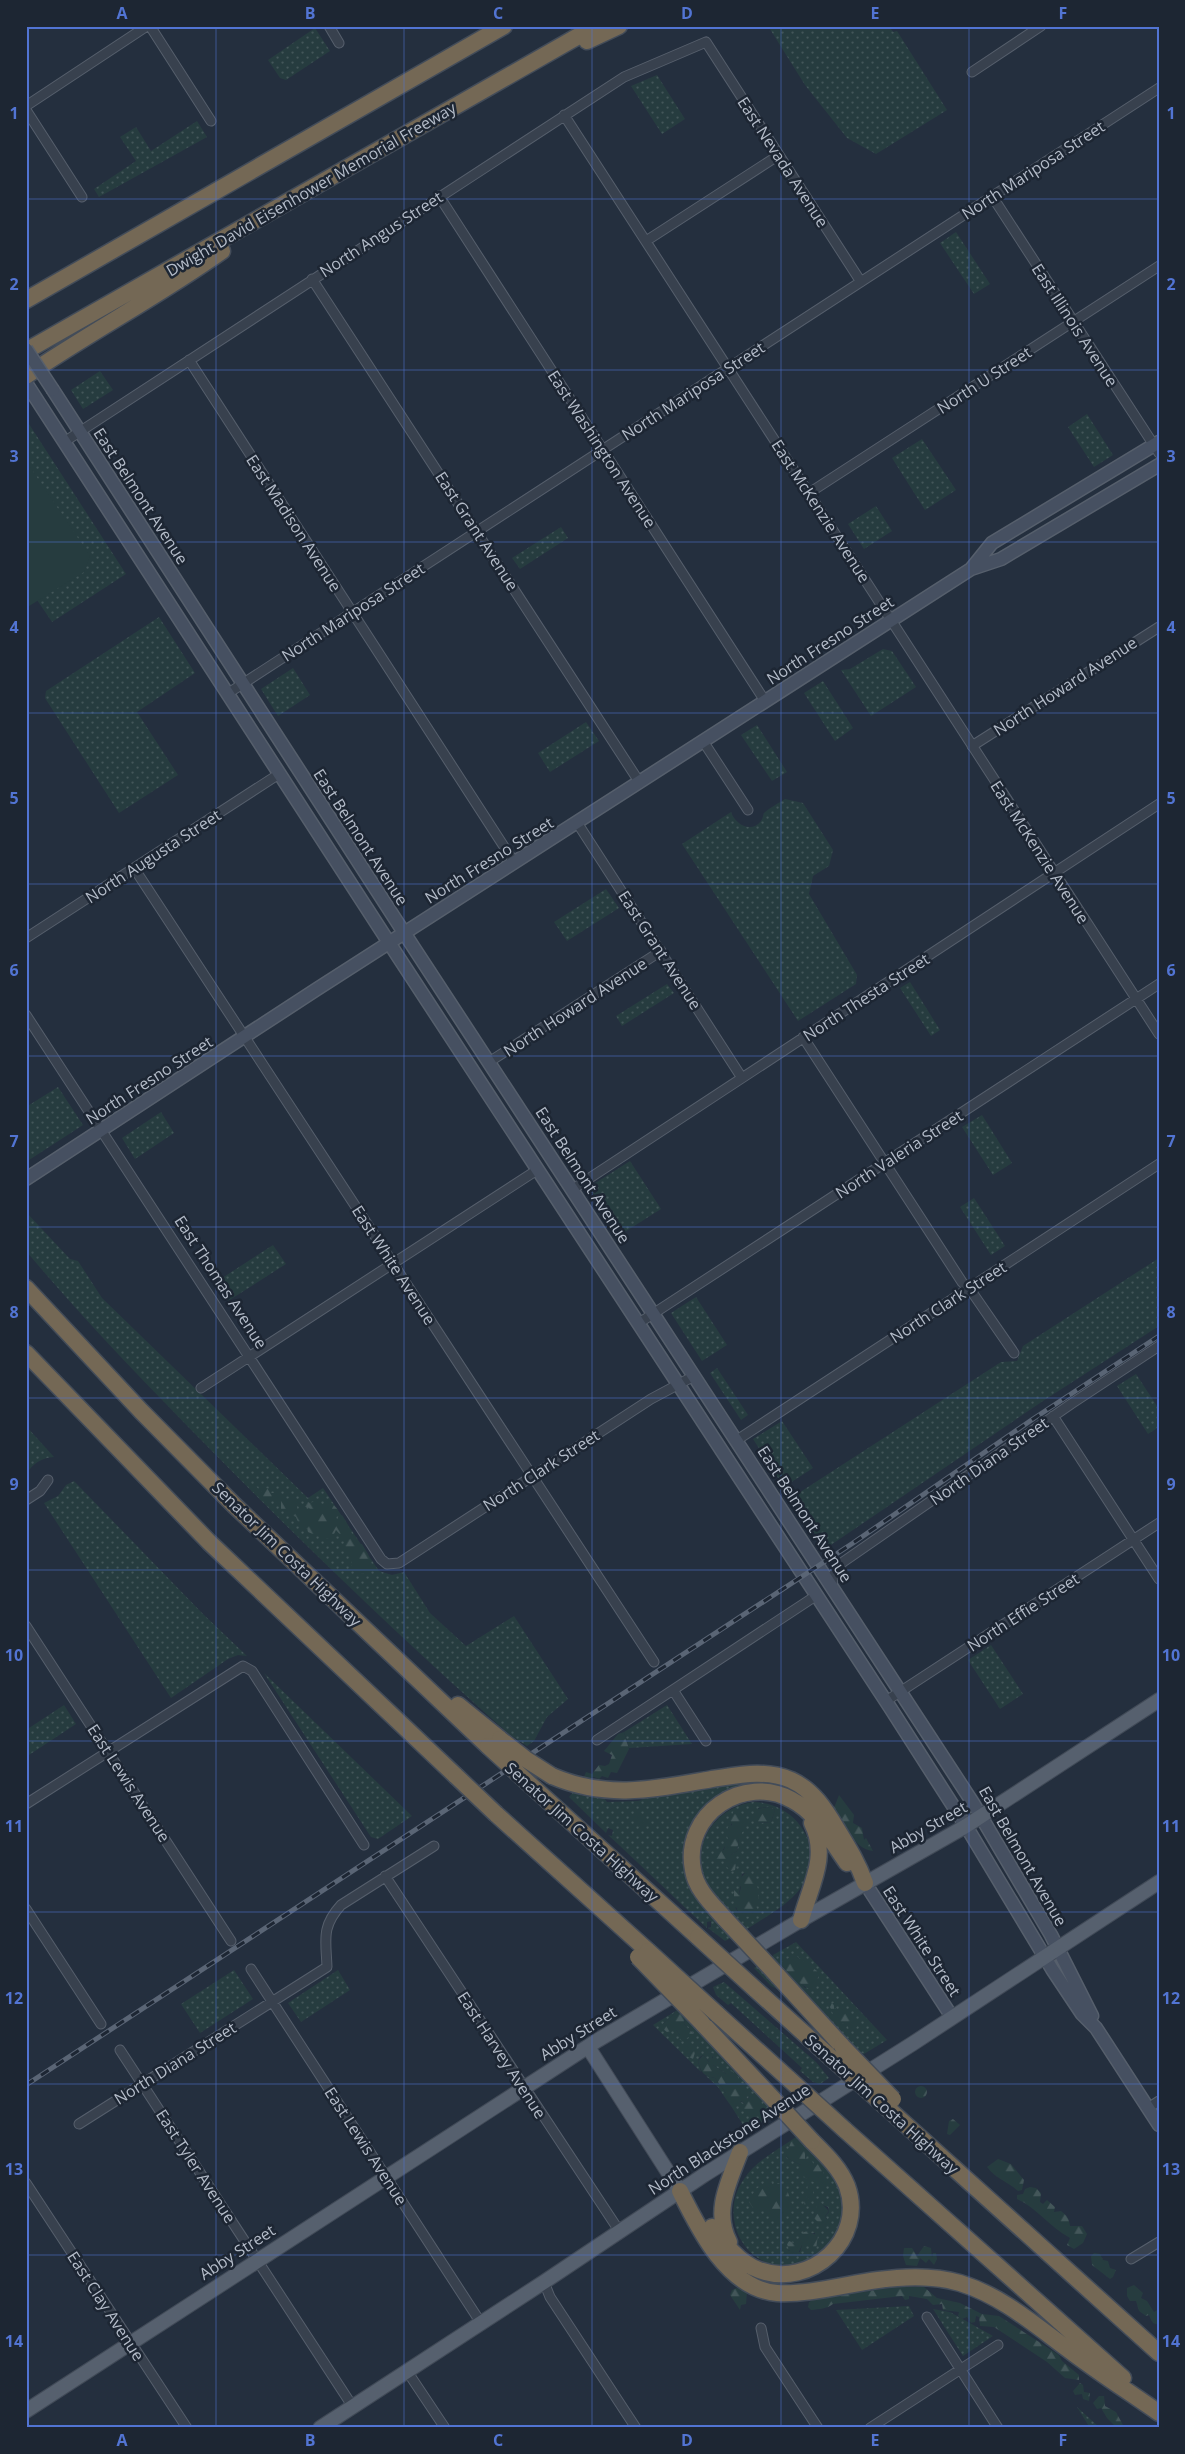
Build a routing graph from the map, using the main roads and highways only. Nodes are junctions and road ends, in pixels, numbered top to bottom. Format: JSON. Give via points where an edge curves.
{"nodes":[{"id":1,"x":486,"y":26,"type":"edge"},
{"id":2,"x":504,"y":26,"type":"edge"},
{"id":3,"x":596,"y":26,"type":"edge"},
{"id":4,"x":619,"y":26,"type":"edge"},
{"id":5,"x":406,"y":80,"type":"junction"},
{"id":6,"x":415,"y":130,"type":"junction"},
{"id":7,"x":303,"y":194,"type":"junction"},
{"id":8,"x":180,"y":211,"type":"junction"},
{"id":9,"x":26,"y":290,"type":"edge"},
{"id":10,"x":26,"y":300,"type":"edge"},
{"id":11,"x":26,"y":350,"type":"edge"},
{"id":12,"x":26,"y":376,"type":"edge"},
{"id":13,"x":26,"y":383,"type":"edge"},
{"id":14,"x":1157,"y":447,"type":"edge"},
{"id":15,"x":1159,"y":465,"type":"edge"},
{"id":16,"x":971,"y":569,"type":"junction"},
{"id":17,"x":404,"y":933,"type":"junction"},
{"id":18,"x":389,"y":943,"type":"junction"},
{"id":19,"x":26,"y":1179,"type":"edge"},
{"id":20,"x":26,"y":1288,"type":"edge"},
{"id":21,"x":26,"y":1353,"type":"edge"},
{"id":22,"x":817,"y":1595,"type":"junction"},
{"id":23,"x":859,"y":1627,"type":"junction"},
{"id":24,"x":1159,"y":1700,"type":"edge"},
{"id":25,"x":494,"y":1742,"type":"junction"},
{"id":26,"x":799,"y":1804,"type":"junction"},
{"id":27,"x":982,"y":1816,"type":"junction"},
{"id":28,"x":966,"y":1826,"type":"junction"},
{"id":29,"x":1159,"y":1882,"type":"edge"},
{"id":30,"x":865,"y":1883,"type":"junction"},
{"id":31,"x":801,"y":1920,"type":"junction"},
{"id":32,"x":1057,"y":1948,"type":"junction"},
{"id":33,"x":643,"y":1954,"type":"junction"},
{"id":34,"x":1044,"y":1957,"type":"junction"},
{"id":35,"x":952,"y":2017,"type":"junction"},
{"id":36,"x":1096,"y":2028,"type":"junction"},
{"id":37,"x":588,"y":2047,"type":"junction"},
{"id":38,"x":888,"y":2102,"type":"junction"},
{"id":39,"x":1159,"y":2125,"type":"edge"},
{"id":40,"x":740,"y":2152,"type":"junction"},
{"id":41,"x":680,"y":2190,"type":"junction"},
{"id":42,"x":744,"y":2262,"type":"junction"},
{"id":43,"x":1159,"y":2354,"type":"edge"},
{"id":44,"x":26,"y":2411,"type":"edge"},
{"id":45,"x":1159,"y":2412,"type":"edge"},
{"id":46,"x":320,"y":2428,"type":"edge"}],
"edges":[{"from":1,"to":5,"type":"highway"},
{"from":2,"to":5,"type":"highway"},
{"from":3,"to":6,"type":"highway","name":"Dwight David Eisenhower Memorial Freeway"},
{"from":4,"to":6,"type":"highway"},
{"from":5,"to":8,"type":"highway"},
{"from":6,"to":7,"type":"highway","name":"Dwight David Eisenhower Memorial Freeway"},
{"from":7,"to":11,"type":"highway","name":"Dwight David Eisenhower Memorial Freeway"},
{"from":7,"to":12,"type":"highway","via":[[179,282]]},
{"from":8,"to":9,"type":"highway"},
{"from":8,"to":10,"type":"highway"},
{"from":11,"to":17,"type":"main road","name":"East Belmont Avenue","bridge":true},
{"from":13,"to":18,"type":"main road","name":"East Belmont Avenue"},
{"from":14,"to":16,"type":"main road","name":"North Fresno Street","via":[[992,543]]},
{"from":15,"to":16,"type":"main road","name":"North Fresno Street","via":[[1001,559]]},
{"from":16,"to":17,"type":"main road","name":"North Fresno Street"},
{"from":17,"to":18,"type":"main road","name":"North Fresno Street"},
{"from":17,"to":23,"type":"main road","name":"East Belmont Avenue"},
{"from":18,"to":19,"type":"main road","name":"North Fresno Street"},
{"from":18,"to":22,"type":"main road","name":"East Belmont Avenue"},
{"from":20,"to":25,"type":"highway","name":"Senator Jim Costa Highway","via":[[221,1492],[375,1637]]},
{"from":21,"to":33,"type":"highway","bridge":true,"via":[[209,1542]]},
{"from":22,"to":23,"type":"main road","via":[[825,1594],[846,1623]]},
{"from":22,"to":28,"type":"main road","name":"East Belmont Avenue"},
{"from":23,"to":27,"type":"main road","name":"East Belmont Avenue"},
{"from":24,"to":27,"type":"main road","name":"Abby Street"},
{"from":25,"to":30,"type":"highway","bridge":true,"via":[[552,1776],[582,1787],[610,1792],[756,1773],[784,1778],[801,1785],[825,1808],[858,1862]]},
{"from":25,"to":38,"type":"highway","name":"Senator Jim Costa Highway","bridge":true,"via":[[535,1790],[828,2055]]},
{"from":26,"to":30,"type":"highway","via":[[816,1820],[850,1868]]},
{"from":26,"to":31,"type":"highway","via":[[814,1827],[820,1856],[817,1876]]},
{"from":26,"to":38,"type":"highway","bridge":true,"via":[[772,1792],[749,1791],[720,1804],[706,1815],[700,1825],[692,1845],[692,1870],[702,1892],[842,2046]]},
{"from":27,"to":28,"type":"main road","name":"Abby Street"},
{"from":27,"to":32,"type":"main road","name":"East Belmont Avenue"},
{"from":28,"to":30,"type":"main road","name":"Abby Street"},
{"from":28,"to":34,"type":"main road","name":"East Belmont Avenue"},
{"from":29,"to":32,"type":"main road","name":"North Blackstone Avenue"},
{"from":30,"to":31,"type":"main road","name":"Abby Street"},
{"from":30,"to":35,"type":"main road","name":"East White Street"},
{"from":31,"to":37,"type":"main road","name":"Abby Street"},
{"from":32,"to":34,"type":"main road","name":"North Blackstone Avenue"},
{"from":32,"to":36,"type":"main road","name":"East Belmont Avenue"},
{"from":33,"to":42,"type":"highway","bridge":true,"via":[[702,2023],[835,2166],[846,2184],[851,2206],[845,2236],[824,2261],[801,2272],[776,2274],[757,2270]]},
{"from":33,"to":45,"type":"highway","bridge":true,"via":[[717,2014]]},
{"from":34,"to":35,"type":"main road","name":"North Blackstone Avenue"},
{"from":34,"to":36,"type":"main road","name":"East Belmont Avenue","via":[[1082,2014]]},
{"from":35,"to":40,"type":"main road","name":"North Blackstone Avenue"},
{"from":36,"to":39,"type":"main road","name":"East Belmont Avenue"},
{"from":37,"to":41,"type":"main road"},
{"from":37,"to":44,"type":"main road","name":"Abby Street"},
{"from":38,"to":43,"type":"highway","name":"Senator Jim Costa Highway"},
{"from":40,"to":41,"type":"main road","name":"North Blackstone Avenue"},
{"from":40,"to":42,"type":"highway","via":[[724,2194],[721,2215],[725,2234]]},
{"from":41,"to":42,"type":"highway"},
{"from":41,"to":45,"type":"highway","via":[[692,2216],[726,2265],[752,2286],[786,2293],[908,2277],[936,2278],[963,2284],[1007,2305]]},
{"from":41,"to":46,"type":"main road","name":"North Blackstone Avenue"}]}
